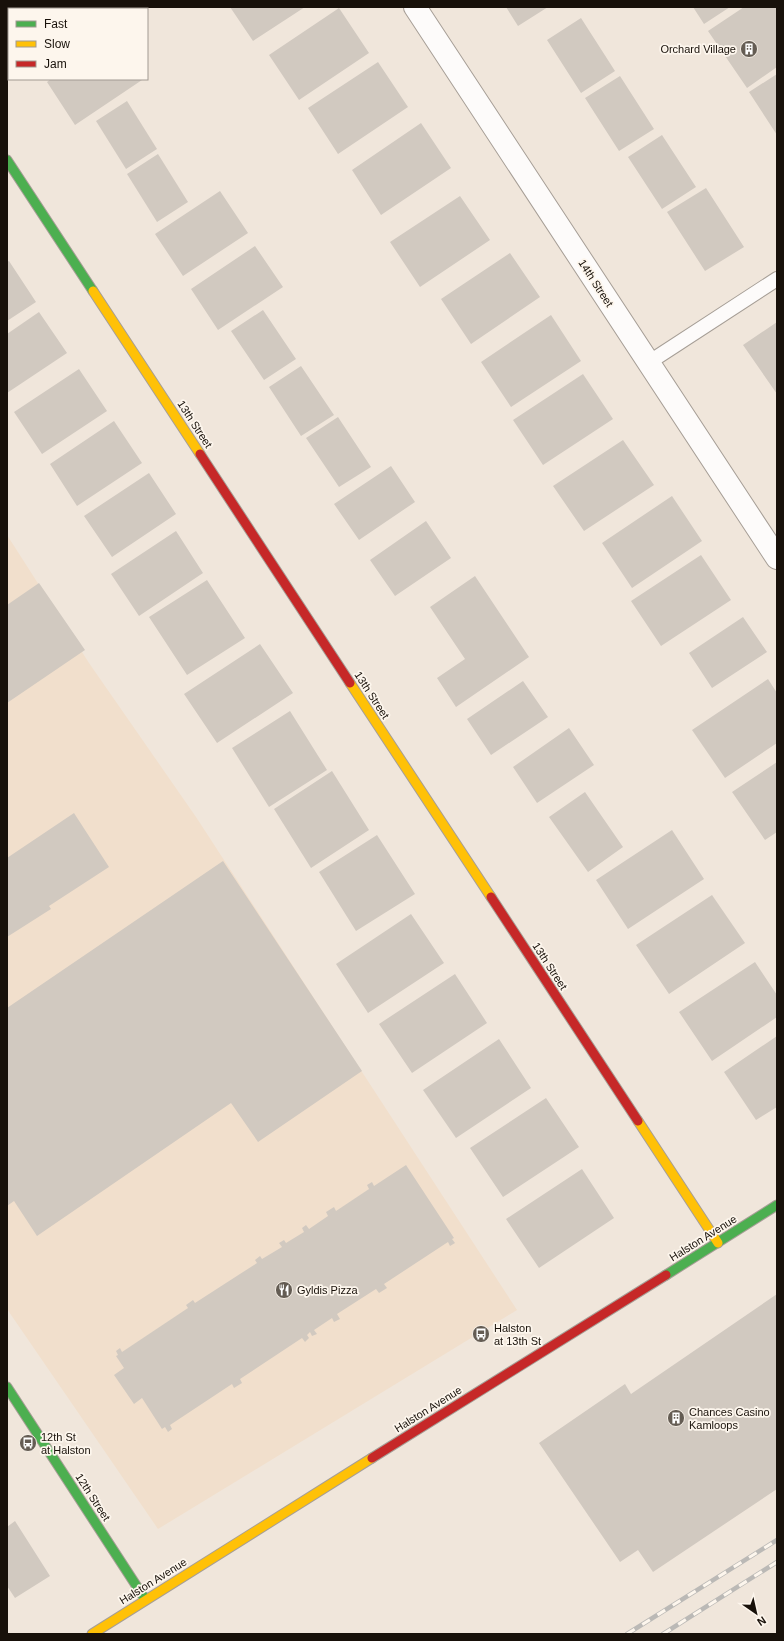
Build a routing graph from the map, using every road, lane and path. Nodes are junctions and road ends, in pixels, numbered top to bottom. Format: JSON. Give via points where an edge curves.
{"nodes":[{"id":1,"x":415,"y":7,"type":"edge"},
{"id":2,"x":7,"y":160,"type":"edge"},
{"id":3,"x":777,"y":279,"type":"edge"},
{"id":4,"x":648,"y":363,"type":"junction"},
{"id":5,"x":777,"y":558,"type":"edge"},
{"id":6,"x":777,"y":1205,"type":"edge"},
{"id":7,"x":718,"y":1243,"type":"junction"},
{"id":8,"x":7,"y":1387,"type":"edge"},
{"id":9,"x":145,"y":1599,"type":"junction"},
{"id":10,"x":92,"y":1634,"type":"edge"}],
"edges":[{"from":1,"to":4,"type":"street","name":"14th Street"},
{"from":2,"to":7,"type":"street","name":"13th Street"},
{"from":3,"to":4,"type":"lane"},
{"from":4,"to":5,"type":"street","name":"14th Street"},
{"from":6,"to":7,"type":"street","name":"Halston Avenue"},
{"from":7,"to":9,"type":"street","name":"Halston Avenue"},
{"from":8,"to":9,"type":"street","name":"12th Street"},
{"from":9,"to":10,"type":"street","name":"Halston Avenue"}]}
